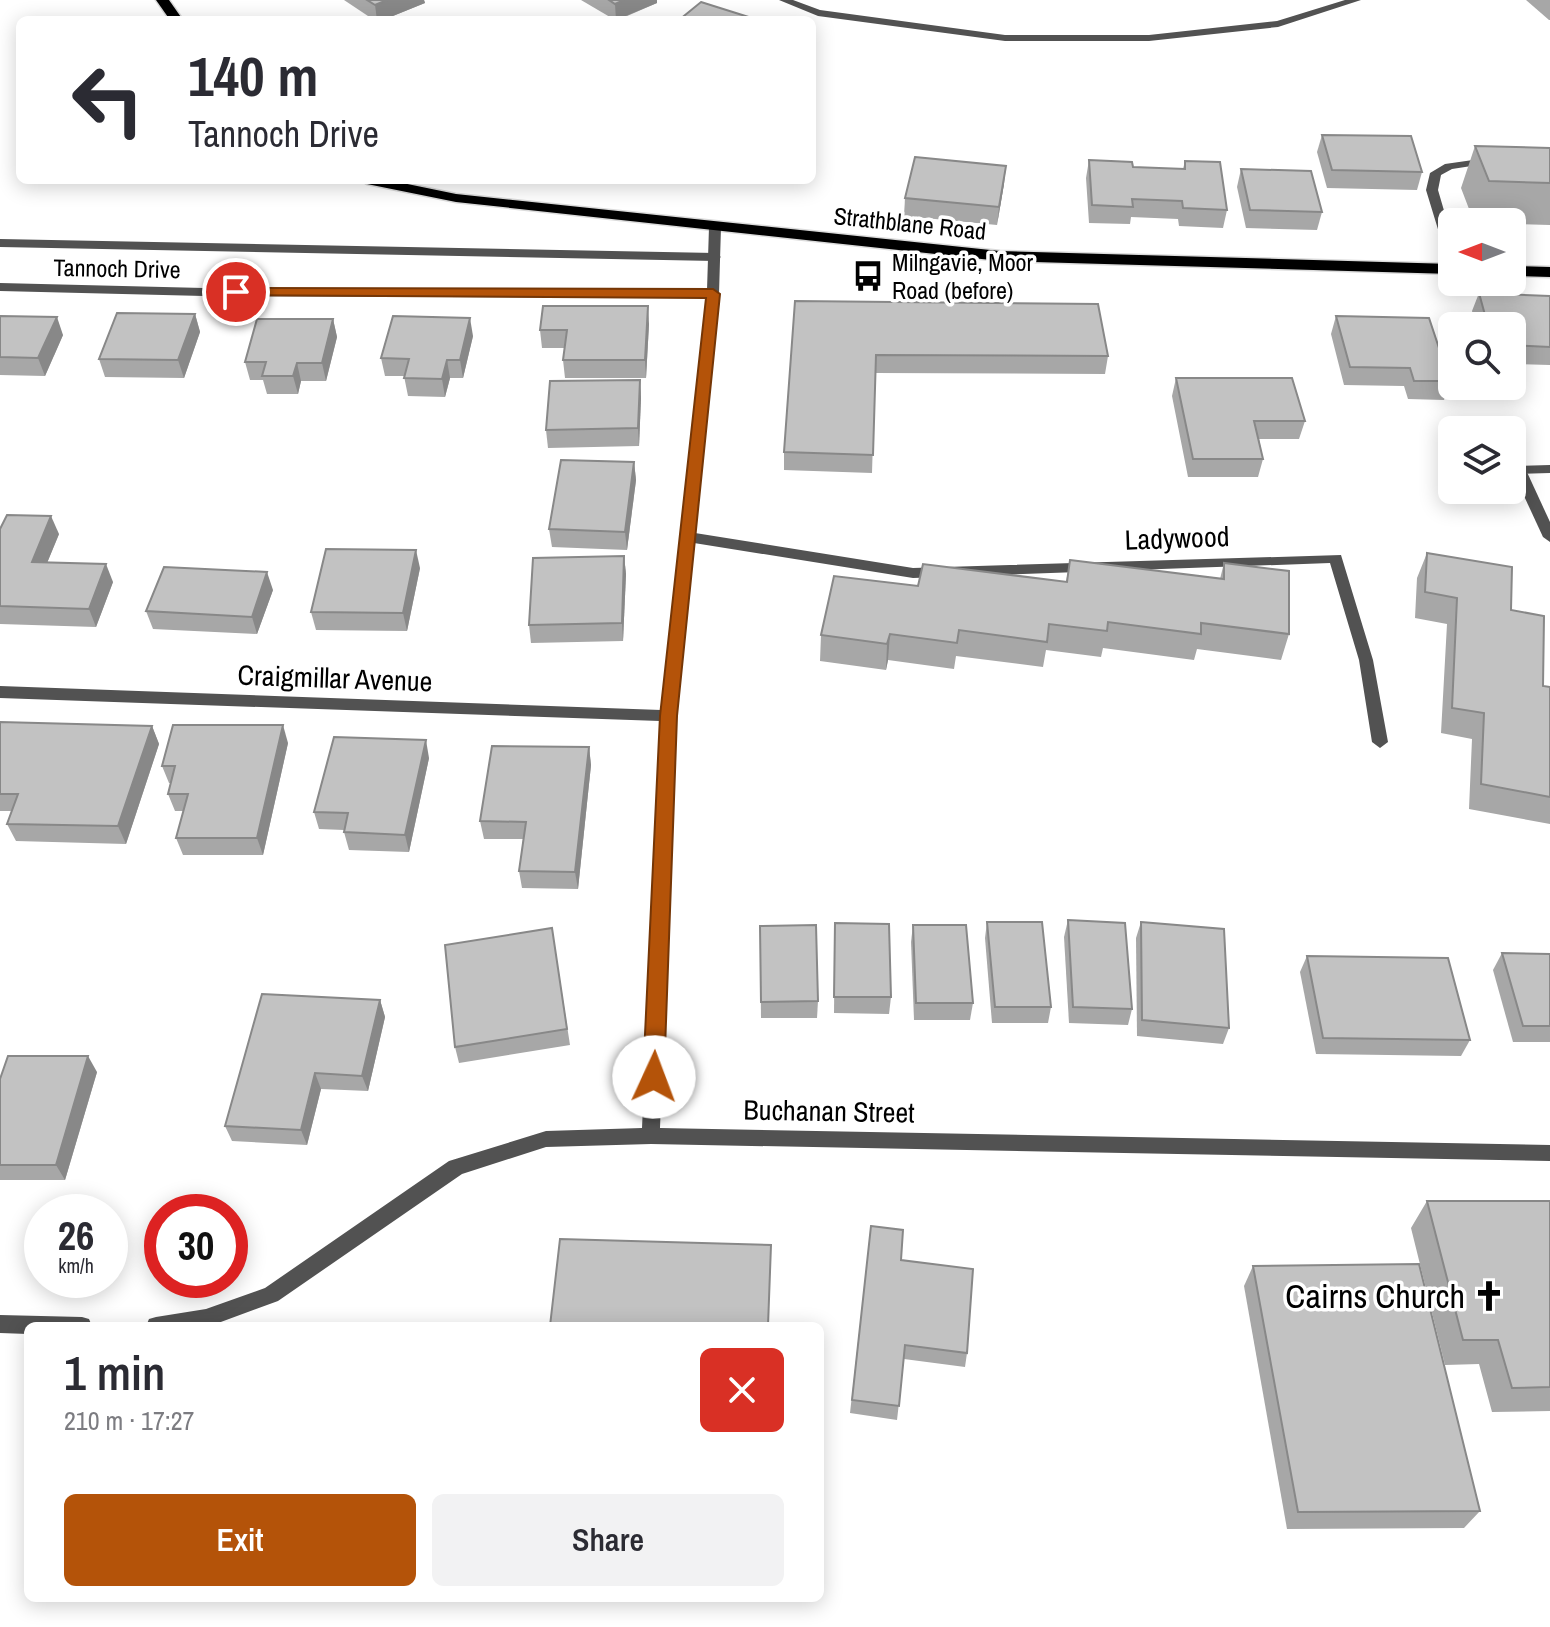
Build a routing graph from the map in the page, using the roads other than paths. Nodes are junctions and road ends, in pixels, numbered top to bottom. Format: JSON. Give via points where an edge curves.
{"nodes":[{"id":1,"x":784,"y":0,"type":"edge"},
{"id":2,"x":1356,"y":0,"type":"edge"},
{"id":3,"x":1498,"y":161,"type":"edge"},
{"id":4,"x":387,"y":184,"type":"edge"},
{"id":5,"x":1438,"y":211,"type":"edge"},
{"id":6,"x":715,"y":227,"type":"junction"},
{"id":7,"x":0,"y":243,"type":"edge"},
{"id":8,"x":715,"y":257,"type":"junction"},
{"id":9,"x":1438,"y":269,"type":"edge"},
{"id":10,"x":1526,"y":271,"type":"edge"},
{"id":11,"x":1550,"y":272,"type":"edge"},
{"id":12,"x":0,"y":287,"type":"edge"},
{"id":13,"x":713,"y":294,"type":"junction"},
{"id":14,"x":1550,"y":469,"type":"edge"},
{"id":15,"x":689,"y":537,"type":"junction"},
{"id":16,"x":1550,"y":537,"type":"edge"},
{"id":17,"x":0,"y":692,"type":"edge"},
{"id":18,"x":668,"y":716,"type":"junction"},
{"id":19,"x":1380,"y":742,"type":"dead end"},
{"id":20,"x":651,"y":1136,"type":"junction"},
{"id":21,"x":1550,"y":1153,"type":"edge"},
{"id":22,"x":181,"y":1322,"type":"edge"},
{"id":23,"x":0,"y":1324,"type":"edge"},
{"id":24,"x":24,"y":1325,"type":"edge"}],
"edges":[{"from":1,"to":2,"type":"street","via":[[818,13],[1021,38],[1149,38],[1278,24]]},
{"from":3,"to":5,"type":"street","via":[[1449,166],[1436,173],[1432,190]]},
{"from":4,"to":6,"type":"main road","name":"Strathblane Road","via":[[456,198]]},
{"from":6,"to":8,"type":"street"},
{"from":6,"to":9,"type":"main road","name":"Strathblane Road","via":[[1000,256]]},
{"from":7,"to":8,"type":"street"},
{"from":8,"to":13,"type":"street"},
{"from":10,"to":11,"type":"main road"},
{"from":12,"to":13,"type":"street","name":"Tannoch Drive"},
{"from":13,"to":15,"type":"street"},
{"from":14,"to":16,"type":"street","via":[[1519,470]]},
{"from":15,"to":18,"type":"street"},
{"from":15,"to":19,"type":"street","name":"Ladywood","via":[[913,573],[1336,558],[1366,660]]},
{"from":17,"to":18,"type":"street","name":"Craigmillar Avenue"},
{"from":18,"to":20,"type":"street"},
{"from":20,"to":21,"type":"street","name":"Buchanan Street"},
{"from":20,"to":22,"type":"street","name":"Buchanan Street","via":[[546,1139],[456,1167],[271,1295]]},
{"from":23,"to":24,"type":"street"}]}
